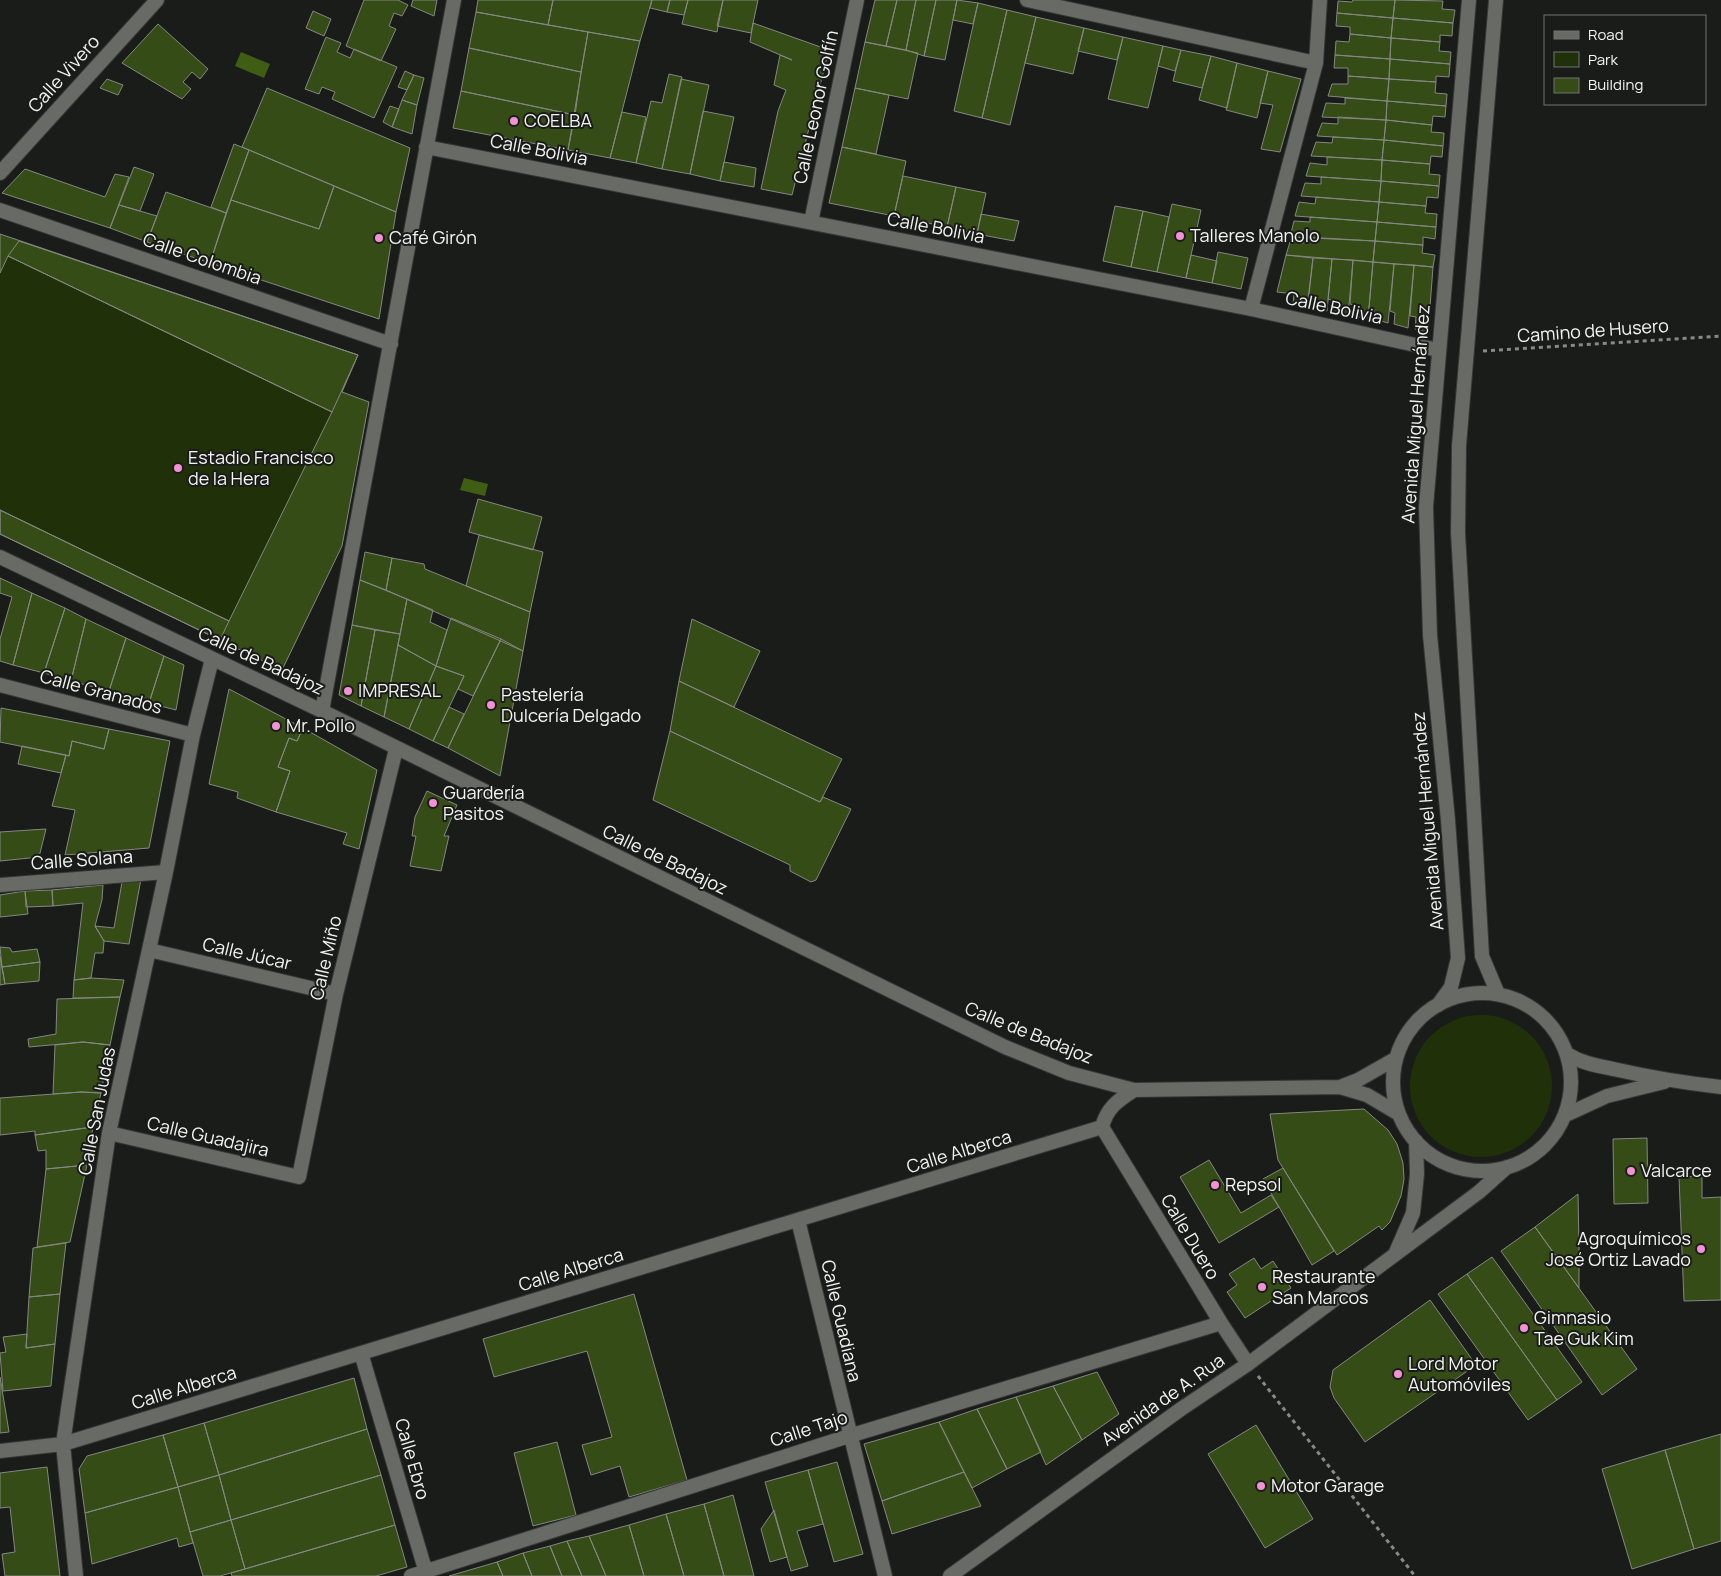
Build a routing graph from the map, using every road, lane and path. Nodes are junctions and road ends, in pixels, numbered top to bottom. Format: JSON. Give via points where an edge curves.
{"nodes":[{"id":1,"x":156,"y":0,"type":"edge"},
{"id":2,"x":454,"y":0,"type":"edge"},
{"id":3,"x":857,"y":0,"type":"edge"},
{"id":4,"x":1027,"y":0,"type":"edge"},
{"id":5,"x":1320,"y":0,"type":"edge"},
{"id":6,"x":1469,"y":0,"type":"edge"},
{"id":7,"x":1496,"y":0,"type":"edge"},
{"id":8,"x":1316,"y":63,"type":"junction"},
{"id":9,"x":426,"y":147,"type":"junction"},
{"id":10,"x":0,"y":173,"type":"edge"},
{"id":11,"x":0,"y":210,"type":"edge"},
{"id":12,"x":811,"y":222,"type":"junction"},
{"id":13,"x":1251,"y":309,"type":"junction"},
{"id":14,"x":1721,"y":336,"type":"edge"},
{"id":15,"x":391,"y":344,"type":"junction"},
{"id":16,"x":1438,"y":350,"type":"junction"},
{"id":17,"x":1467,"y":352,"type":"junction"},
{"id":18,"x":0,"y":557,"type":"edge"},
{"id":19,"x":212,"y":659,"type":"junction"},
{"id":20,"x":0,"y":685,"type":"edge"},
{"id":21,"x":322,"y":712,"type":"junction"},
{"id":22,"x":193,"y":735,"type":"junction"},
{"id":23,"x":396,"y":749,"type":"junction"},
{"id":24,"x":166,"y":872,"type":"junction"},
{"id":25,"x":0,"y":885,"type":"edge"},
{"id":26,"x":149,"y":950,"type":"junction"},
{"id":27,"x":336,"y":994,"type":"junction"},
{"id":28,"x":1498,"y":994,"type":"junction"},
{"id":29,"x":1438,"y":1005,"type":"junction"},
{"id":30,"x":1567,"y":1054,"type":"junction"},
{"id":31,"x":1395,"y":1059,"type":"junction"},
{"id":32,"x":1668,"y":1082,"type":"junction"},
{"id":33,"x":1340,"y":1087,"type":"junction"},
{"id":34,"x":1721,"y":1087,"type":"edge"},
{"id":35,"x":1134,"y":1090,"type":"junction"},
{"id":36,"x":1399,"y":1114,"type":"junction"},
{"id":37,"x":1568,"y":1114,"type":"junction"},
{"id":38,"x":1102,"y":1127,"type":"junction"},
{"id":39,"x":109,"y":1133,"type":"junction"},
{"id":40,"x":1416,"y":1141,"type":"junction"},
{"id":41,"x":1506,"y":1167,"type":"junction"},
{"id":42,"x":299,"y":1176,"type":"joint"},
{"id":43,"x":798,"y":1220,"type":"junction"},
{"id":44,"x":1396,"y":1252,"type":"junction"},
{"id":45,"x":1221,"y":1323,"type":"junction"},
{"id":46,"x":361,"y":1353,"type":"junction"},
{"id":47,"x":1248,"y":1364,"type":"junction"},
{"id":48,"x":850,"y":1436,"type":"junction"},
{"id":49,"x":63,"y":1444,"type":"junction"},
{"id":50,"x":0,"y":1451,"type":"edge"},
{"id":51,"x":426,"y":1574,"type":"edge"},
{"id":52,"x":76,"y":1576,"type":"edge"},
{"id":53,"x":411,"y":1576,"type":"edge"},
{"id":54,"x":885,"y":1576,"type":"edge"},
{"id":55,"x":950,"y":1576,"type":"edge"},
{"id":56,"x":1415,"y":1576,"type":"edge"}],
"edges":[{"from":1,"to":10,"type":"street","name":"Calle Vivero"},
{"from":2,"to":9,"type":"street"},
{"from":3,"to":12,"type":"street","name":"Calle Leonor Golfín"},
{"from":4,"to":8,"type":"street"},
{"from":5,"to":8,"type":"street"},
{"from":6,"to":16,"type":"street","name":"Avenida Miguel Hernández"},
{"from":7,"to":17,"type":"street"},
{"from":8,"to":13,"type":"street"},
{"from":9,"to":12,"type":"street","name":"Calle Bolivia"},
{"from":9,"to":15,"type":"street"},
{"from":11,"to":15,"type":"street","name":"Calle Colombia"},
{"from":12,"to":13,"type":"street","name":"Calle Bolivia"},
{"from":13,"to":16,"type":"street","name":"Calle Bolivia"},
{"from":14,"to":17,"type":"path","name":"Camino de Husero"},
{"from":15,"to":21,"type":"street"},
{"from":16,"to":29,"type":"street","name":"Avenida Miguel Hernández","via":[[1426,506],[1430,635],[1458,958],[1451,987]]},
{"from":17,"to":28,"type":"street","via":[[1459,446],[1458,533],[1482,956]]},
{"from":18,"to":19,"type":"street","name":"Calle de Badajoz"},
{"from":19,"to":21,"type":"street","name":"Calle de Badajoz"},
{"from":19,"to":22,"type":"street","name":"Calle San Judas"},
{"from":20,"to":22,"type":"street","name":"Calle Granados"},
{"from":21,"to":23,"type":"street","name":"Calle de Badajoz"},
{"from":22,"to":24,"type":"street","name":"Calle San Judas"},
{"from":23,"to":27,"type":"street","name":"Calle Miño"},
{"from":23,"to":35,"type":"street","name":"Calle de Badajoz","via":[[1005,1047],[1069,1073]]},
{"from":24,"to":25,"type":"street","name":"Calle Solana"},
{"from":24,"to":26,"type":"street","name":"Calle San Judas"},
{"from":26,"to":27,"type":"street","name":"Calle Júcar"},
{"from":26,"to":39,"type":"street","name":"Calle San Judas"},
{"from":27,"to":42,"type":"street","name":"Calle Miño"},
{"from":28,"to":29,"type":"street","via":[[1474,990]]},
{"from":28,"to":30,"type":"street","via":[[1534,1010],[1554,1029]]},
{"from":29,"to":31,"type":"street","via":[[1408,1031]]},
{"from":30,"to":32,"type":"street","via":[[1597,1066]]},
{"from":30,"to":37,"type":"street","via":[[1571,1082]]},
{"from":31,"to":33,"type":"street","name":"Calle de Badajoz"},
{"from":31,"to":36,"type":"street","via":[[1393,1089]]},
{"from":32,"to":34,"type":"street"},
{"from":32,"to":37,"type":"street","via":[[1606,1096]]},
{"from":33,"to":35,"type":"street","name":"Calle de Badajoz"},
{"from":33,"to":36,"type":"street","name":"Calle de Badajoz","via":[[1367,1095]]},
{"from":35,"to":38,"type":"street","via":[[1114,1102]]},
{"from":36,"to":40,"type":"street"},
{"from":37,"to":41,"type":"street","via":[[1554,1135],[1531,1156]]},
{"from":38,"to":43,"type":"street","name":"Calle Alberca"},
{"from":38,"to":45,"type":"street","name":"Calle Duero"},
{"from":39,"to":42,"type":"street","name":"Calle Guadajira"},
{"from":39,"to":49,"type":"street","name":"Calle San Judas"},
{"from":40,"to":41,"type":"street","via":[[1442,1162],[1472,1171]]},
{"from":40,"to":44,"type":"street","via":[[1418,1174],[1412,1213]]},
{"from":41,"to":44,"type":"street","name":"Avenida de A. Rua","via":[[1479,1192]]},
{"from":43,"to":46,"type":"street","name":"Calle Alberca"},
{"from":43,"to":48,"type":"street","name":"Calle Guadiana"},
{"from":44,"to":47,"type":"street","name":"Avenida de A. Rua"},
{"from":45,"to":47,"type":"street","name":"Calle Duero"},
{"from":45,"to":48,"type":"street","name":"Calle Tajo"},
{"from":46,"to":49,"type":"street","name":"Calle Alberca"},
{"from":46,"to":51,"type":"street","name":"Calle Ebro"},
{"from":47,"to":55,"type":"street","name":"Avenida de A. Rua"},
{"from":47,"to":56,"type":"path"},
{"from":48,"to":51,"type":"street","name":"Calle Tajo"},
{"from":48,"to":54,"type":"street","name":"Calle Guadiana"},
{"from":49,"to":50,"type":"street","name":"Calle Alberca"},
{"from":49,"to":52,"type":"street","name":"Calle San Judas"},
{"from":51,"to":53,"type":"street","name":"Calle Tajo"}]}
